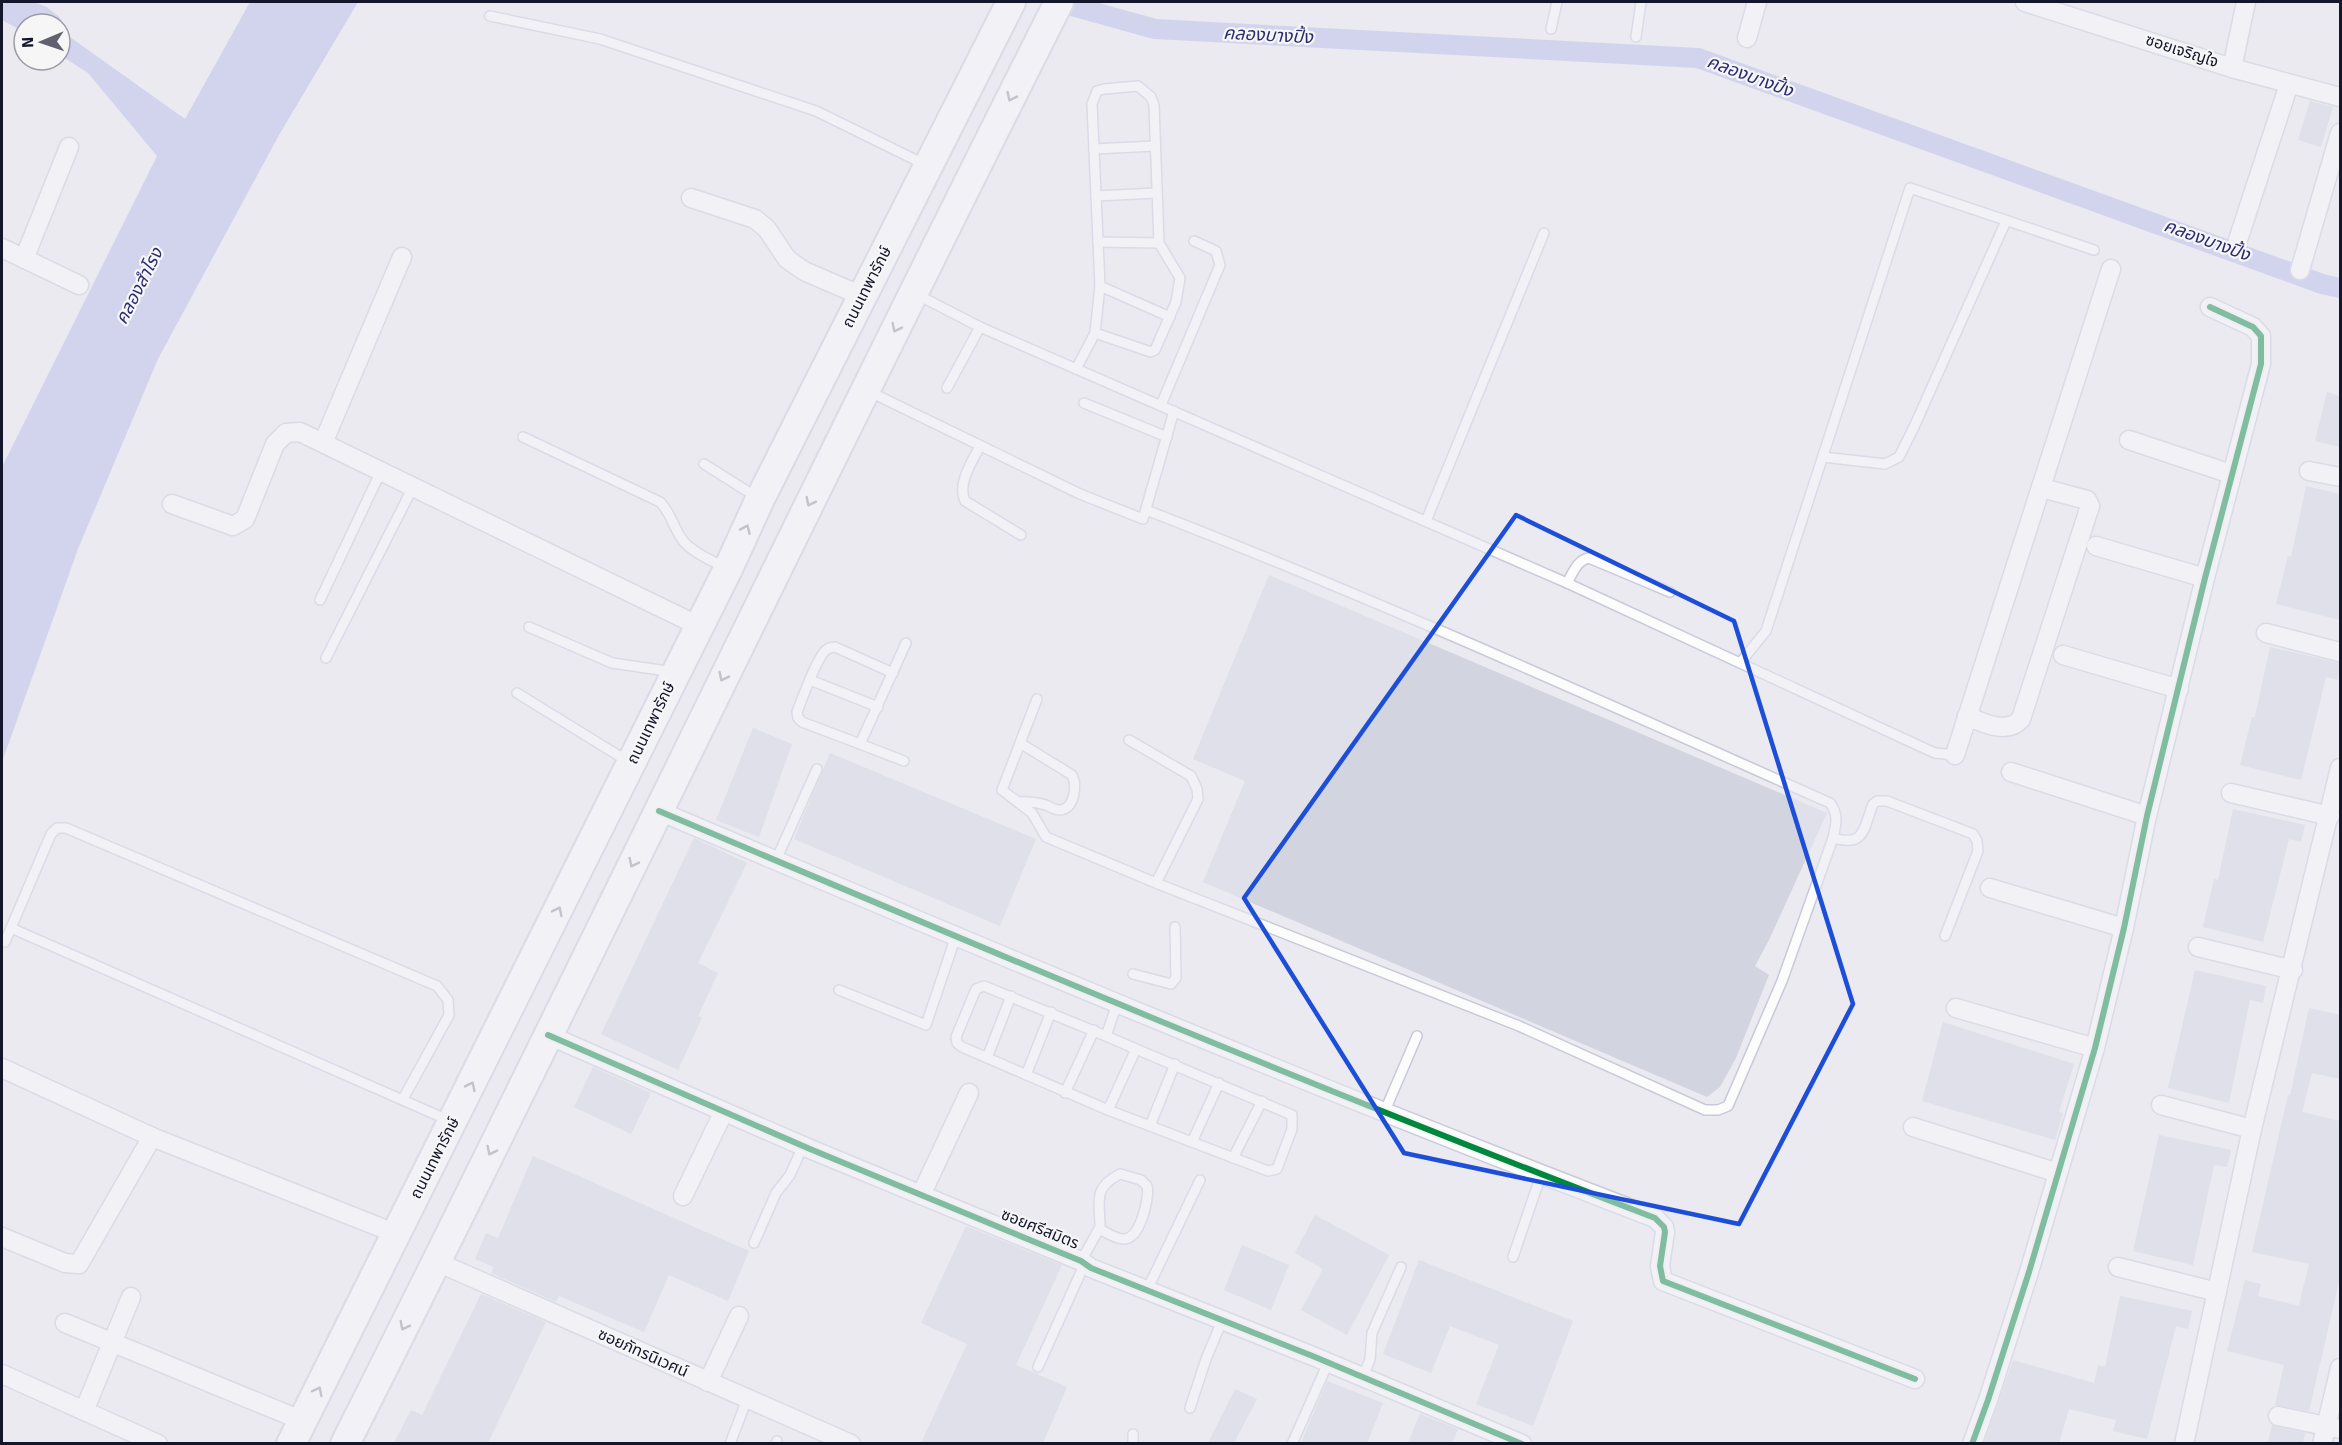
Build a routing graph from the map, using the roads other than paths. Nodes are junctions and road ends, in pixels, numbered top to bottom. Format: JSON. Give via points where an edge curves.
{"nodes":[{"id":1,"x":1011,"y":2,"type":"edge"},
{"id":2,"x":1059,"y":2,"type":"edge"},
{"id":3,"x":1557,"y":2,"type":"edge"},
{"id":4,"x":1641,"y":2,"type":"edge"},
{"id":5,"x":1757,"y":2,"type":"edge"},
{"id":6,"x":2025,"y":2,"type":"edge"},
{"id":7,"x":2246,"y":2,"type":"edge"},
{"id":8,"x":2064,"y":7,"type":"edge"},
{"id":9,"x":490,"y":16,"type":"dead end"},
{"id":10,"x":1551,"y":29,"type":"dead end"},
{"id":11,"x":1636,"y":37,"type":"dead end"},
{"id":12,"x":1747,"y":38,"type":"dead end"},
{"id":13,"x":2232,"y":68,"type":"junction"},
{"id":14,"x":2289,"y":84,"type":"junction"},
{"id":15,"x":2340,"y":97,"type":"edge"},
{"id":16,"x":2340,"y":133,"type":"edge"},
{"id":17,"x":1155,"y":146,"type":"junction"},
{"id":18,"x":69,"y":147,"type":"dead end"},
{"id":19,"x":1094,"y":149,"type":"junction"},
{"id":20,"x":928,"y":166,"type":"junction"},
{"id":21,"x":1156,"y":193,"type":"junction"},
{"id":22,"x":1096,"y":196,"type":"junction"},
{"id":23,"x":691,"y":198,"type":"dead end"},
{"id":24,"x":2006,"y":220,"type":"junction"},
{"id":25,"x":1544,"y":233,"type":"dead end"},
{"id":26,"x":2238,"y":240,"type":"dead end"},
{"id":27,"x":1194,"y":241,"type":"dead end"},
{"id":28,"x":1098,"y":242,"type":"junction"},
{"id":29,"x":1160,"y":243,"type":"junction"},
{"id":30,"x":2,"y":248,"type":"edge"},
{"id":31,"x":2094,"y":250,"type":"dead end"},
{"id":32,"x":402,"y":257,"type":"dead end"},
{"id":33,"x":24,"y":259,"type":"junction"},
{"id":34,"x":2112,"y":269,"type":"dead end"},
{"id":35,"x":2300,"y":270,"type":"dead end"},
{"id":36,"x":79,"y":285,"type":"dead end"},
{"id":37,"x":1100,"y":286,"type":"junction"},
{"id":38,"x":914,"y":293,"type":"junction"},
{"id":39,"x":862,"y":296,"type":"junction"},
{"id":40,"x":2210,"y":307,"type":"dead end"},
{"id":41,"x":1170,"y":317,"type":"junction"},
{"id":42,"x":980,"y":327,"type":"junction"},
{"id":43,"x":1095,"y":333,"type":"junction"},
{"id":44,"x":1077,"y":369,"type":"junction"},
{"id":45,"x":947,"y":388,"type":"dead end"},
{"id":46,"x":866,"y":390,"type":"junction"},
{"id":47,"x":1084,"y":403,"type":"dead end"},
{"id":48,"x":1161,"y":405,"type":"junction"},
{"id":49,"x":1174,"y":411,"type":"junction"},
{"id":50,"x":523,"y":437,"type":"dead end"},
{"id":51,"x":1167,"y":437,"type":"junction"},
{"id":52,"x":2129,"y":440,"type":"dead end"},
{"id":53,"x":323,"y":443,"type":"junction"},
{"id":54,"x":980,"y":446,"type":"junction"},
{"id":55,"x":1823,"y":457,"type":"junction"},
{"id":56,"x":704,"y":464,"type":"dead end"},
{"id":57,"x":381,"y":471,"type":"junction"},
{"id":58,"x":2309,"y":471,"type":"dead end"},
{"id":59,"x":2231,"y":474,"type":"junction"},
{"id":60,"x":2340,"y":477,"type":"edge"},
{"id":61,"x":413,"y":487,"type":"junction"},
{"id":62,"x":2042,"y":488,"type":"junction"},
{"id":63,"x":760,"y":500,"type":"junction"},
{"id":64,"x":172,"y":504,"type":"dead end"},
{"id":65,"x":1146,"y":510,"type":"junction"},
{"id":66,"x":1426,"y":521,"type":"junction"},
{"id":67,"x":1021,"y":535,"type":"dead end"},
{"id":68,"x":2096,"y":546,"type":"dead end"},
{"id":69,"x":728,"y":569,"type":"junction"},
{"id":70,"x":2205,"y":578,"type":"junction"},
{"id":71,"x":769,"y":583,"type":"junction"},
{"id":72,"x":1567,"y":583,"type":"junction"},
{"id":73,"x":1670,"y":591,"type":"dead end"},
{"id":74,"x":320,"y":600,"type":"dead end"},
{"id":75,"x":699,"y":626,"type":"junction"},
{"id":76,"x":529,"y":627,"type":"dead end"},
{"id":77,"x":2266,"y":633,"type":"dead end"},
{"id":78,"x":906,"y":643,"type":"dead end"},
{"id":79,"x":2340,"y":652,"type":"edge"},
{"id":80,"x":2063,"y":655,"type":"dead end"},
{"id":81,"x":326,"y":658,"type":"dead end"},
{"id":82,"x":1740,"y":663,"type":"junction"},
{"id":83,"x":676,"y":672,"type":"junction"},
{"id":84,"x":893,"y":673,"type":"junction"},
{"id":85,"x":810,"y":680,"type":"junction"},
{"id":86,"x":2179,"y":689,"type":"junction"},
{"id":87,"x":517,"y":693,"type":"dead end"},
{"id":88,"x":1037,"y":699,"type":"dead end"},
{"id":89,"x":878,"y":707,"type":"junction"},
{"id":90,"x":1967,"y":716,"type":"junction"},
{"id":91,"x":1129,"y":740,"type":"dead end"},
{"id":92,"x":1020,"y":743,"type":"junction"},
{"id":93,"x":860,"y":744,"type":"junction"},
{"id":94,"x":1955,"y":755,"type":"joint"},
{"id":95,"x":904,"y":762,"type":"dead end"},
{"id":96,"x":631,"y":763,"type":"junction"},
{"id":97,"x":817,"y":768,"type":"dead end"},
{"id":98,"x":2340,"y":768,"type":"edge"},
{"id":99,"x":2011,"y":772,"type":"dead end"},
{"id":100,"x":2231,"y":793,"type":"dead end"},
{"id":101,"x":1018,"y":802,"type":"junction"},
{"id":102,"x":659,"y":811,"type":"junction"},
{"id":103,"x":2147,"y":816,"type":"junction"},
{"id":104,"x":2330,"y":816,"type":"junction"},
{"id":105,"x":1833,"y":838,"type":"junction"},
{"id":106,"x":776,"y":860,"type":"junction"},
{"id":107,"x":1156,"y":883,"type":"junction"},
{"id":108,"x":1990,"y":888,"type":"dead end"},
{"id":109,"x":1175,"y":927,"type":"dead end"},
{"id":110,"x":11,"y":928,"type":"junction"},
{"id":111,"x":2124,"y":928,"type":"junction"},
{"id":112,"x":956,"y":936,"type":"junction"},
{"id":113,"x":1945,"y":936,"type":"dead end"},
{"id":114,"x":5,"y":942,"type":"dead end"},
{"id":115,"x":2198,"y":947,"type":"dead end"},
{"id":116,"x":2293,"y":970,"type":"junction"},
{"id":117,"x":1133,"y":974,"type":"dead end"},
{"id":118,"x":839,"y":990,"type":"dead end"},
{"id":119,"x":1011,"y":996,"type":"junction"},
{"id":120,"x":1117,"y":1004,"type":"junction"},
{"id":121,"x":1956,"y":1008,"type":"dead end"},
{"id":122,"x":1051,"y":1012,"type":"junction"},
{"id":123,"x":1094,"y":1030,"type":"junction"},
{"id":124,"x":548,"y":1035,"type":"junction"},
{"id":125,"x":1417,"y":1035,"type":"dead end"},
{"id":126,"x":1106,"y":1036,"type":"junction"},
{"id":127,"x":2095,"y":1048,"type":"junction"},
{"id":128,"x":1136,"y":1049,"type":"junction"},
{"id":129,"x":987,"y":1058,"type":"junction"},
{"id":130,"x":1175,"y":1064,"type":"junction"},
{"id":131,"x":2,"y":1068,"type":"edge"},
{"id":132,"x":1026,"y":1075,"type":"junction"},
{"id":133,"x":1219,"y":1083,"type":"junction"},
{"id":134,"x":969,"y":1093,"type":"dead end"},
{"id":135,"x":1065,"y":1093,"type":"junction"},
{"id":136,"x":403,"y":1099,"type":"junction"},
{"id":137,"x":1262,"y":1101,"type":"junction"},
{"id":138,"x":2161,"y":1105,"type":"dead end"},
{"id":139,"x":1108,"y":1110,"type":"junction"},
{"id":140,"x":723,"y":1113,"type":"junction"},
{"id":141,"x":1384,"y":1113,"type":"junction"},
{"id":142,"x":453,"y":1122,"type":"junction"},
{"id":143,"x":1150,"y":1126,"type":"junction"},
{"id":144,"x":1913,"y":1127,"type":"dead end"},
{"id":145,"x":2252,"y":1129,"type":"junction"},
{"id":146,"x":152,"y":1137,"type":"junction"},
{"id":147,"x":1192,"y":1142,"type":"junction"},
{"id":148,"x":803,"y":1146,"type":"junction"},
{"id":149,"x":1233,"y":1158,"type":"junction"},
{"id":150,"x":2058,"y":1173,"type":"junction"},
{"id":151,"x":1541,"y":1175,"type":"junction"},
{"id":152,"x":1200,"y":1180,"type":"dead end"},
{"id":153,"x":921,"y":1195,"type":"junction"},
{"id":154,"x":683,"y":1196,"type":"dead end"},
{"id":155,"x":1099,"y":1228,"type":"junction"},
{"id":156,"x":397,"y":1234,"type":"junction"},
{"id":157,"x":2,"y":1237,"type":"edge"},
{"id":158,"x":754,"y":1243,"type":"dead end"},
{"id":159,"x":1514,"y":1257,"type":"dead end"},
{"id":160,"x":437,"y":1262,"type":"junction"},
{"id":161,"x":1083,"y":1262,"type":"junction"},
{"id":162,"x":1401,"y":1267,"type":"dead end"},
{"id":163,"x":2118,"y":1267,"type":"dead end"},
{"id":164,"x":1147,"y":1290,"type":"junction"},
{"id":165,"x":2217,"y":1292,"type":"junction"},
{"id":166,"x":131,"y":1297,"type":"dead end"},
{"id":167,"x":739,"y":1316,"type":"dead end"},
{"id":168,"x":1222,"y":1321,"type":"junction"},
{"id":169,"x":65,"y":1323,"type":"dead end"},
{"id":170,"x":112,"y":1343,"type":"junction"},
{"id":171,"x":1328,"y":1363,"type":"junction"},
{"id":172,"x":1038,"y":1367,"type":"dead end"},
{"id":173,"x":2340,"y":1368,"type":"edge"},
{"id":174,"x":2,"y":1374,"type":"edge"},
{"id":175,"x":1363,"y":1378,"type":"junction"},
{"id":176,"x":1915,"y":1379,"type":"dead end"},
{"id":177,"x":708,"y":1382,"type":"junction"},
{"id":178,"x":747,"y":1399,"type":"junction"},
{"id":179,"x":1190,"y":1408,"type":"dead end"},
{"id":180,"x":84,"y":1411,"type":"junction"},
{"id":181,"x":2278,"y":1416,"type":"dead end"},
{"id":182,"x":2334,"y":1427,"type":"edge"},
{"id":183,"x":297,"y":1432,"type":"edge"},
{"id":184,"x":158,"y":1443,"type":"edge"},
{"id":185,"x":345,"y":1443,"type":"edge"},
{"id":186,"x":730,"y":1443,"type":"edge"},
{"id":187,"x":851,"y":1443,"type":"edge"},
{"id":188,"x":1292,"y":1443,"type":"edge"},
{"id":189,"x":1522,"y":1443,"type":"edge"},
{"id":190,"x":1972,"y":1443,"type":"edge"},
{"id":191,"x":2184,"y":1443,"type":"edge"},
{"id":192,"x":2322,"y":1443,"type":"edge"}],
"edges":[{"from":1,"to":20,"type":"main road","name":"ถนนเทพารักษ์"},
{"from":2,"to":38,"type":"main road","one_way":true},
{"from":3,"to":10,"type":"lane"},
{"from":4,"to":11,"type":"lane"},
{"from":5,"to":12,"type":"street"},
{"from":6,"to":8,"type":"street","name":"ซอยเจริญใจ"},
{"from":7,"to":13,"type":"street"},
{"from":8,"to":13,"type":"street","name":"ซอยเจริญใจ"},
{"from":9,"to":20,"type":"lane","via":[[600,39],[816,111]]},
{"from":13,"to":14,"type":"street","name":"ซอยเจริญใจ"},
{"from":14,"to":15,"type":"street","name":"ซอยเจริญใจ"},
{"from":14,"to":26,"type":"street"},
{"from":16,"to":35,"type":"street"},
{"from":17,"to":19,"type":"lane"},
{"from":17,"to":19,"type":"lane","via":[[1154,105],[1138,86],[1097,91],[1092,104]]},
{"from":17,"to":21,"type":"lane"},
{"from":18,"to":33,"type":"street"},
{"from":19,"to":22,"type":"lane"},
{"from":20,"to":39,"type":"main road","name":"ถนนเทพารักษ์"},
{"from":21,"to":22,"type":"lane"},
{"from":21,"to":29,"type":"lane"},
{"from":22,"to":28,"type":"lane"},
{"from":23,"to":39,"type":"street","via":[[755,219],[767,229],[787,259],[804,271]]},
{"from":24,"to":31,"type":"lane"},
{"from":24,"to":55,"type":"lane","via":[[1899,457],[1885,464]]},
{"from":24,"to":55,"type":"lane","via":[[1910,188]]},
{"from":25,"to":66,"type":"lane"},
{"from":27,"to":48,"type":"lane","via":[[1216,251],[1220,265]]},
{"from":28,"to":29,"type":"lane"},
{"from":28,"to":37,"type":"lane"},
{"from":29,"to":41,"type":"lane","via":[[1180,278]]},
{"from":30,"to":33,"type":"street"},
{"from":32,"to":53,"type":"street"},
{"from":33,"to":36,"type":"street"},
{"from":34,"to":62,"type":"street"},
{"from":37,"to":41,"type":"lane"},
{"from":37,"to":43,"type":"lane"},
{"from":38,"to":42,"type":"lane"},
{"from":38,"to":46,"type":"main road","one_way":true},
{"from":39,"to":63,"type":"main road","name":"ถนนเทพารักษ์"},
{"from":40,"to":59,"type":"street","via":[[2253,327],[2261,336],[2261,364]]},
{"from":41,"to":43,"type":"lane","via":[[1151,352]]},
{"from":42,"to":44,"type":"lane"},
{"from":42,"to":45,"type":"lane"},
{"from":43,"to":44,"type":"lane"},
{"from":44,"to":48,"type":"lane"},
{"from":46,"to":54,"type":"lane"},
{"from":46,"to":71,"type":"main road","one_way":true},
{"from":47,"to":51,"type":"lane"},
{"from":48,"to":49,"type":"lane"},
{"from":49,"to":51,"type":"lane"},
{"from":49,"to":66,"type":"lane"},
{"from":50,"to":69,"type":"lane","via":[[660,502],[683,542]]},
{"from":51,"to":65,"type":"lane"},
{"from":52,"to":59,"type":"street"},
{"from":53,"to":57,"type":"street"},
{"from":53,"to":64,"type":"street","via":[[300,432],[286,433],[275,444],[245,519],[233,526]]},
{"from":54,"to":65,"type":"lane","via":[[1143,519]]},
{"from":54,"to":67,"type":"lane","via":[[964,482],[965,501]]},
{"from":55,"to":82,"type":"lane","via":[[1766,631]]},
{"from":56,"to":63,"type":"lane"},
{"from":57,"to":61,"type":"street"},
{"from":57,"to":74,"type":"lane"},
{"from":58,"to":60,"type":"street"},
{"from":59,"to":70,"type":"street"},
{"from":61,"to":75,"type":"street"},
{"from":61,"to":81,"type":"lane"},
{"from":62,"to":90,"type":"street"},
{"from":62,"to":90,"type":"street","via":[[2087,500],[2090,506],[2025,708],[2016,725],[2004,728]]},
{"from":69,"to":63,"type":"main road","name":"ถนนเทพารักษ์","one_way":true},
{"from":65,"to":105,"type":"lane","via":[[1476,646],[1830,803],[1837,820]]},
{"from":66,"to":72,"type":"lane"},
{"from":68,"to":70,"type":"street"},
{"from":69,"to":71,"type":"main road"},
{"from":69,"to":75,"type":"main road","name":"ถนนเทพารักษ์"},
{"from":70,"to":86,"type":"street"},
{"from":71,"to":102,"type":"main road","one_way":true},
{"from":72,"to":73,"type":"lane","via":[[1578,563],[1589,558]]},
{"from":72,"to":82,"type":"lane"},
{"from":75,"to":83,"type":"main road","name":"ถนนเทพารักษ์"},
{"from":76,"to":83,"type":"lane","via":[[612,663]]},
{"from":77,"to":79,"type":"street"},
{"from":78,"to":84,"type":"lane"},
{"from":80,"to":86,"type":"street"},
{"from":82,"to":94,"type":"lane","via":[[1935,753]]},
{"from":83,"to":96,"type":"main road","name":"ถนนเทพารักษ์"},
{"from":84,"to":85,"type":"lane","via":[[836,647],[822,654]]},
{"from":84,"to":89,"type":"lane"},
{"from":85,"to":89,"type":"lane"},
{"from":85,"to":93,"type":"lane","via":[[798,718]]},
{"from":86,"to":103,"type":"street"},
{"from":87,"to":96,"type":"lane"},
{"from":88,"to":92,"type":"lane"},
{"from":89,"to":93,"type":"lane"},
{"from":90,"to":94,"type":"street"},
{"from":91,"to":107,"type":"lane","via":[[1191,776],[1197,789],[1198,800]]},
{"from":92,"to":101,"type":"lane","via":[[1002,790]]},
{"from":92,"to":101,"type":"lane","via":[[1072,775],[1076,787],[1072,801],[1059,810],[1030,801]]},
{"from":93,"to":95,"type":"lane"},
{"from":142,"to":96,"type":"main road","name":"ถนนเทพารักษ์","one_way":true},
{"from":97,"to":106,"type":"lane"},
{"from":98,"to":104,"type":"street"},
{"from":99,"to":103,"type":"street"},
{"from":100,"to":104,"type":"street"},
{"from":101,"to":107,"type":"lane","via":[[1032,813],[1046,837]]},
{"from":102,"to":106,"type":"street"},
{"from":102,"to":124,"type":"main road","one_way":true},
{"from":103,"to":111,"type":"street"},
{"from":104,"to":116,"type":"street"},
{"from":105,"to":107,"type":"lane","via":[[1777,992],[1728,1106],[1718,1110],[1705,1110],[1519,1026]]},
{"from":105,"to":113,"type":"lane","via":[[1855,841],[1873,804],[1881,800],[1973,834],[1977,851]]},
{"from":106,"to":112,"type":"street"},
{"from":108,"to":111,"type":"street"},
{"from":109,"to":117,"type":"lane","via":[[1174,982]]},
{"from":110,"to":114,"type":"lane"},
{"from":110,"to":136,"type":"lane"},
{"from":110,"to":136,"type":"lane","via":[[51,834],[61,827],[437,986],[448,1000],[449,1015]]},
{"from":111,"to":127,"type":"street"},
{"from":112,"to":118,"type":"lane","via":[[926,1025]]},
{"from":112,"to":120,"type":"street"},
{"from":115,"to":116,"type":"street"},
{"from":116,"to":145,"type":"street"},
{"from":119,"to":122,"type":"lane"},
{"from":119,"to":129,"type":"lane"},
{"from":119,"to":129,"type":"lane","via":[[984,986],[976,989],[956,1036],[962,1047]]},
{"from":120,"to":126,"type":"lane"},
{"from":120,"to":141,"type":"street"},
{"from":121,"to":127,"type":"street"},
{"from":122,"to":123,"type":"lane"},
{"from":122,"to":132,"type":"lane"},
{"from":123,"to":126,"type":"lane"},
{"from":123,"to":135,"type":"lane"},
{"from":124,"to":140,"type":"street","name":"ซอยศรีสมิตร"},
{"from":124,"to":160,"type":"main road","one_way":true},
{"from":125,"to":141,"type":"lane"},
{"from":126,"to":128,"type":"lane"},
{"from":127,"to":150,"type":"street"},
{"from":128,"to":130,"type":"lane"},
{"from":128,"to":139,"type":"lane"},
{"from":129,"to":132,"type":"lane"},
{"from":130,"to":133,"type":"lane"},
{"from":130,"to":143,"type":"lane"},
{"from":131,"to":146,"type":"street"},
{"from":132,"to":135,"type":"lane"},
{"from":133,"to":137,"type":"lane"},
{"from":133,"to":147,"type":"lane"},
{"from":134,"to":153,"type":"street"},
{"from":135,"to":139,"type":"lane"},
{"from":136,"to":142,"type":"lane"},
{"from":137,"to":149,"type":"lane"},
{"from":137,"to":149,"type":"lane","via":[[1281,1108],[1293,1119],[1277,1168],[1268,1171]]},
{"from":138,"to":145,"type":"street"},
{"from":139,"to":143,"type":"lane"},
{"from":140,"to":148,"type":"street","name":"ซอยศรีสมิตร"},
{"from":140,"to":154,"type":"street"},
{"from":141,"to":151,"type":"street"},
{"from":142,"to":156,"type":"main road","name":"ถนนเทพารักษ์"},
{"from":143,"to":147,"type":"lane"},
{"from":144,"to":150,"type":"street"},
{"from":145,"to":165,"type":"street"},
{"from":146,"to":156,"type":"street"},
{"from":146,"to":157,"type":"street","via":[[79,1264],[65,1263]]},
{"from":147,"to":149,"type":"lane"},
{"from":148,"to":153,"type":"street","name":"ซอยศรีสมิตร"},
{"from":148,"to":158,"type":"lane"},
{"from":150,"to":190,"type":"street"},
{"from":151,"to":159,"type":"lane"},
{"from":151,"to":176,"type":"street","via":[[1655,1218],[1665,1232],[1660,1266],[1663,1281]]},
{"from":152,"to":164,"type":"lane"},
{"from":153,"to":161,"type":"street","name":"ซอยศรีสมิตร"},
{"from":155,"to":155,"type":"lane","via":[[1097,1205],[1105,1185],[1120,1174],[1141,1180],[1147,1186],[1147,1208],[1133,1234],[1122,1239]]},
{"from":155,"to":161,"type":"lane"},
{"from":183,"to":156,"type":"main road","name":"ถนนเทพารักษ์","one_way":true},
{"from":160,"to":177,"type":"street","name":"ซอยภัทรนิเวศน์"},
{"from":160,"to":185,"type":"main road","one_way":true},
{"from":161,"to":164,"type":"street","name":"ซอยศรีสมิตร"},
{"from":161,"to":172,"type":"lane"},
{"from":162,"to":175,"type":"lane","via":[[1372,1333],[1370,1359]]},
{"from":163,"to":165,"type":"street"},
{"from":164,"to":168,"type":"street","name":"ซอยศรีสมิตร"},
{"from":165,"to":191,"type":"street"},
{"from":166,"to":170,"type":"street"},
{"from":167,"to":177,"type":"street"},
{"from":168,"to":171,"type":"street","name":"ซอยศรีสมิตร"},
{"from":168,"to":179,"type":"lane"},
{"from":169,"to":170,"type":"street"},
{"from":170,"to":180,"type":"street"},
{"from":170,"to":183,"type":"street"},
{"from":171,"to":175,"type":"street","name":"ซอยศรีสมิตร"},
{"from":171,"to":188,"type":"lane"},
{"from":173,"to":182,"type":"street"},
{"from":174,"to":180,"type":"street"},
{"from":175,"to":189,"type":"street","name":"ซอยศรีสมิตร"},
{"from":177,"to":178,"type":"street","name":"ซอยภัทรนิเวศน์"},
{"from":178,"to":186,"type":"lane"},
{"from":178,"to":187,"type":"street","name":"ซอยภัทรนิเวศน์"},
{"from":180,"to":184,"type":"street"},
{"from":181,"to":182,"type":"street"},
{"from":182,"to":192,"type":"street"}]}
